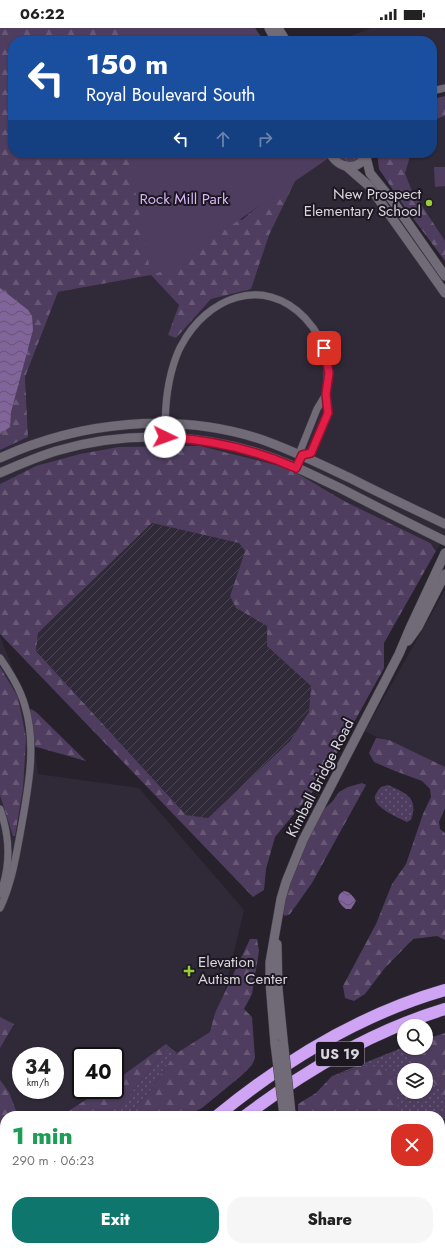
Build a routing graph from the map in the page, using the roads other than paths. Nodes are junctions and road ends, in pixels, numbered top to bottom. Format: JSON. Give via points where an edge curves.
{"nodes":[{"id":1,"x":332,"y":158,"type":"edge"},
{"id":2,"x":364,"y":158,"type":"edge"},
{"id":3,"x":367,"y":158,"type":"edge"},
{"id":4,"x":346,"y":166,"type":"junction"},
{"id":5,"x":445,"y":276,"type":"edge"},
{"id":6,"x":445,"y":293,"type":"edge"},
{"id":7,"x":326,"y":394,"type":"junction"},
{"id":8,"x":165,"y":424,"type":"junction"},
{"id":9,"x":165,"y":437,"type":"junction"},
{"id":10,"x":302,"y":455,"type":"junction"},
{"id":11,"x":0,"y":458,"type":"edge"},
{"id":12,"x":296,"y":468,"type":"junction"},
{"id":13,"x":0,"y":473,"type":"edge"},
{"id":14,"x":445,"y":524,"type":"edge"},
{"id":15,"x":445,"y":541,"type":"edge"},
{"id":16,"x":445,"y":553,"type":"edge"},
{"id":17,"x":445,"y":574,"type":"edge"},
{"id":18,"x":400,"y":654,"type":"junction"},
{"id":19,"x":0,"y":658,"type":"edge"},
{"id":20,"x":0,"y":810,"type":"edge"},
{"id":21,"x":0,"y":853,"type":"edge"},
{"id":22,"x":12,"y":855,"type":"junction"},
{"id":23,"x":0,"y":894,"type":"edge"},
{"id":24,"x":0,"y":908,"type":"edge"},
{"id":25,"x":445,"y":990,"type":"edge"},
{"id":26,"x":445,"y":1009,"type":"edge"},
{"id":27,"x":224,"y":1111,"type":"edge"},
{"id":28,"x":252,"y":1111,"type":"edge"},
{"id":29,"x":288,"y":1111,"type":"edge"}],
"edges":[{"from":1,"to":4,"type":"street"},
{"from":2,"to":4,"type":"street","via":[[356,165]]},
{"from":3,"to":5,"type":"street","via":[[370,172]]},
{"from":4,"to":6,"type":"street","via":[[369,186]]},
{"from":7,"to":8,"type":"street","via":[[329,373],[326,354],[322,340],[308,321],[289,305],[278,300],[242,296],[213,309],[198,321],[186,336],[170,378]]},
{"from":7,"to":10,"type":"street","via":[[301,449]]},
{"from":7,"to":10,"type":"street","via":[[328,413],[311,453]]},
{"from":8,"to":9,"type":"street"},
{"from":8,"to":10,"type":"street","via":[[229,431]]},
{"from":8,"to":11,"type":"street","via":[[94,429],[44,441]]},
{"from":9,"to":12,"type":"street","via":[[233,446]]},
{"from":9,"to":13,"type":"street","via":[[85,444],[41,456]]},
{"from":10,"to":12,"type":"street"},
{"from":10,"to":14,"type":"street"},
{"from":12,"to":15,"type":"street"},
{"from":16,"to":18,"type":"street","name":"Kimball Bridge Road"},
{"from":17,"to":18,"type":"street","name":"Kimball Bridge Road","via":[[418,627]]},
{"from":18,"to":29,"type":"street","name":"Kimball Bridge Road","bridge":true,"via":[[304,840],[281,899],[277,920],[279,1041]]},
{"from":19,"to":22,"type":"street","via":[[20,689],[30,729],[29,775]]},
{"from":20,"to":22,"type":"street"},
{"from":21,"to":22,"type":"street"},
{"from":22,"to":23,"type":"street"},
{"from":22,"to":24,"type":"street","via":[[9,887]]},
{"from":25,"to":27,"type":"highway","number":"US 19","via":[[385,1012],[313,1048]]},
{"from":26,"to":28,"type":"highway","number":"US 19","via":[[370,1038],[332,1058],[295,1080]]}]}
